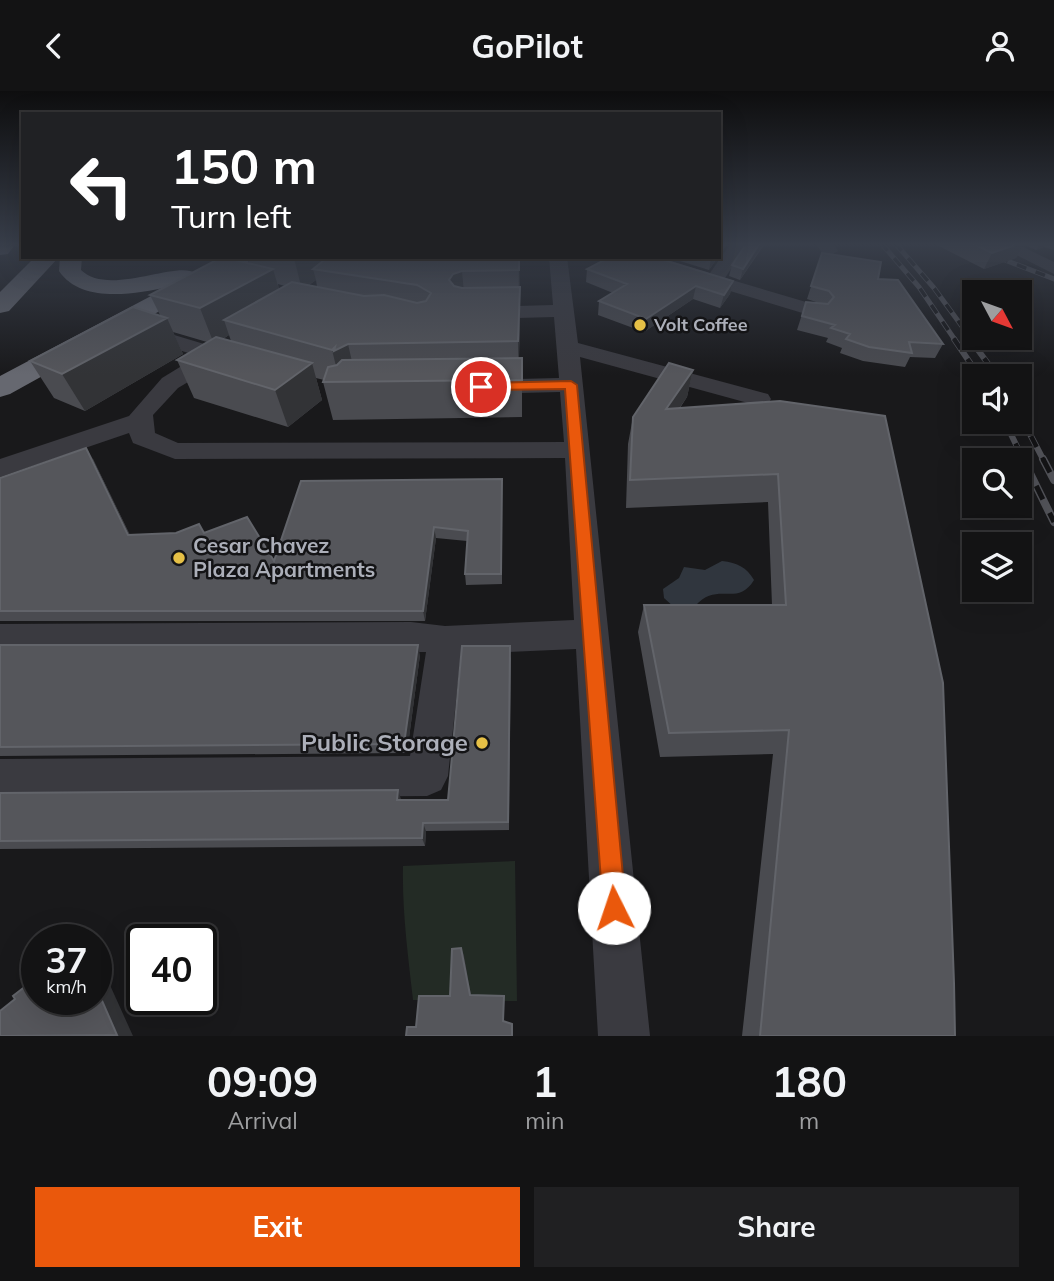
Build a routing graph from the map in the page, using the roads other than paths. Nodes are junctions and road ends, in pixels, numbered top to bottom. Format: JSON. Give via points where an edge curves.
{"nodes":[{"id":1,"x":19,"y":287,"type":"edge"},
{"id":2,"x":185,"y":287,"type":"edge"},
{"id":3,"x":561,"y":287,"type":"edge"},
{"id":4,"x":741,"y":287,"type":"edge"},
{"id":5,"x":0,"y":306,"type":"edge"},
{"id":6,"x":563,"y":311,"type":"junction"},
{"id":7,"x":816,"y":311,"type":"edge"},
{"id":8,"x":466,"y":313,"type":"edge"},
{"id":9,"x":161,"y":337,"type":"edge"},
{"id":10,"x":567,"y":347,"type":"junction"},
{"id":11,"x":571,"y":385,"type":"junction"},
{"id":12,"x":458,"y":387,"type":"edge"},
{"id":13,"x":0,"y":388,"type":"edge"},
{"id":14,"x":759,"y":399,"type":"edge"},
{"id":15,"x":141,"y":421,"type":"junction"},
{"id":16,"x":578,"y":450,"type":"junction"},
{"id":17,"x":0,"y":468,"type":"edge"},
{"id":18,"x":591,"y":634,"type":"junction"},
{"id":19,"x":0,"y":638,"type":"edge"},
{"id":20,"x":445,"y":640,"type":"junction"},
{"id":21,"x":0,"y":779,"type":"edge"},
{"id":22,"x":624,"y":1036,"type":"edge"}],
"edges":[{"from":1,"to":5,"type":"highway"},
{"from":2,"to":13,"type":"highway"},
{"from":3,"to":6,"type":"street"},
{"from":4,"to":7,"type":"street"},
{"from":6,"to":8,"type":"street"},
{"from":6,"to":10,"type":"street"},
{"from":9,"to":15,"type":"street","via":[[227,355],[170,383],[141,414]]},
{"from":10,"to":11,"type":"street"},
{"from":10,"to":14,"type":"street"},
{"from":11,"to":12,"type":"street"},
{"from":11,"to":16,"type":"street"},
{"from":15,"to":16,"type":"street","via":[[142,437],[175,451]]},
{"from":15,"to":17,"type":"street"},
{"from":16,"to":18,"type":"street"},
{"from":18,"to":20,"type":"street"},
{"from":18,"to":22,"type":"street"},
{"from":19,"to":20,"type":"street","via":[[411,636]]},
{"from":20,"to":21,"type":"street","via":[[427,776]]}]}
